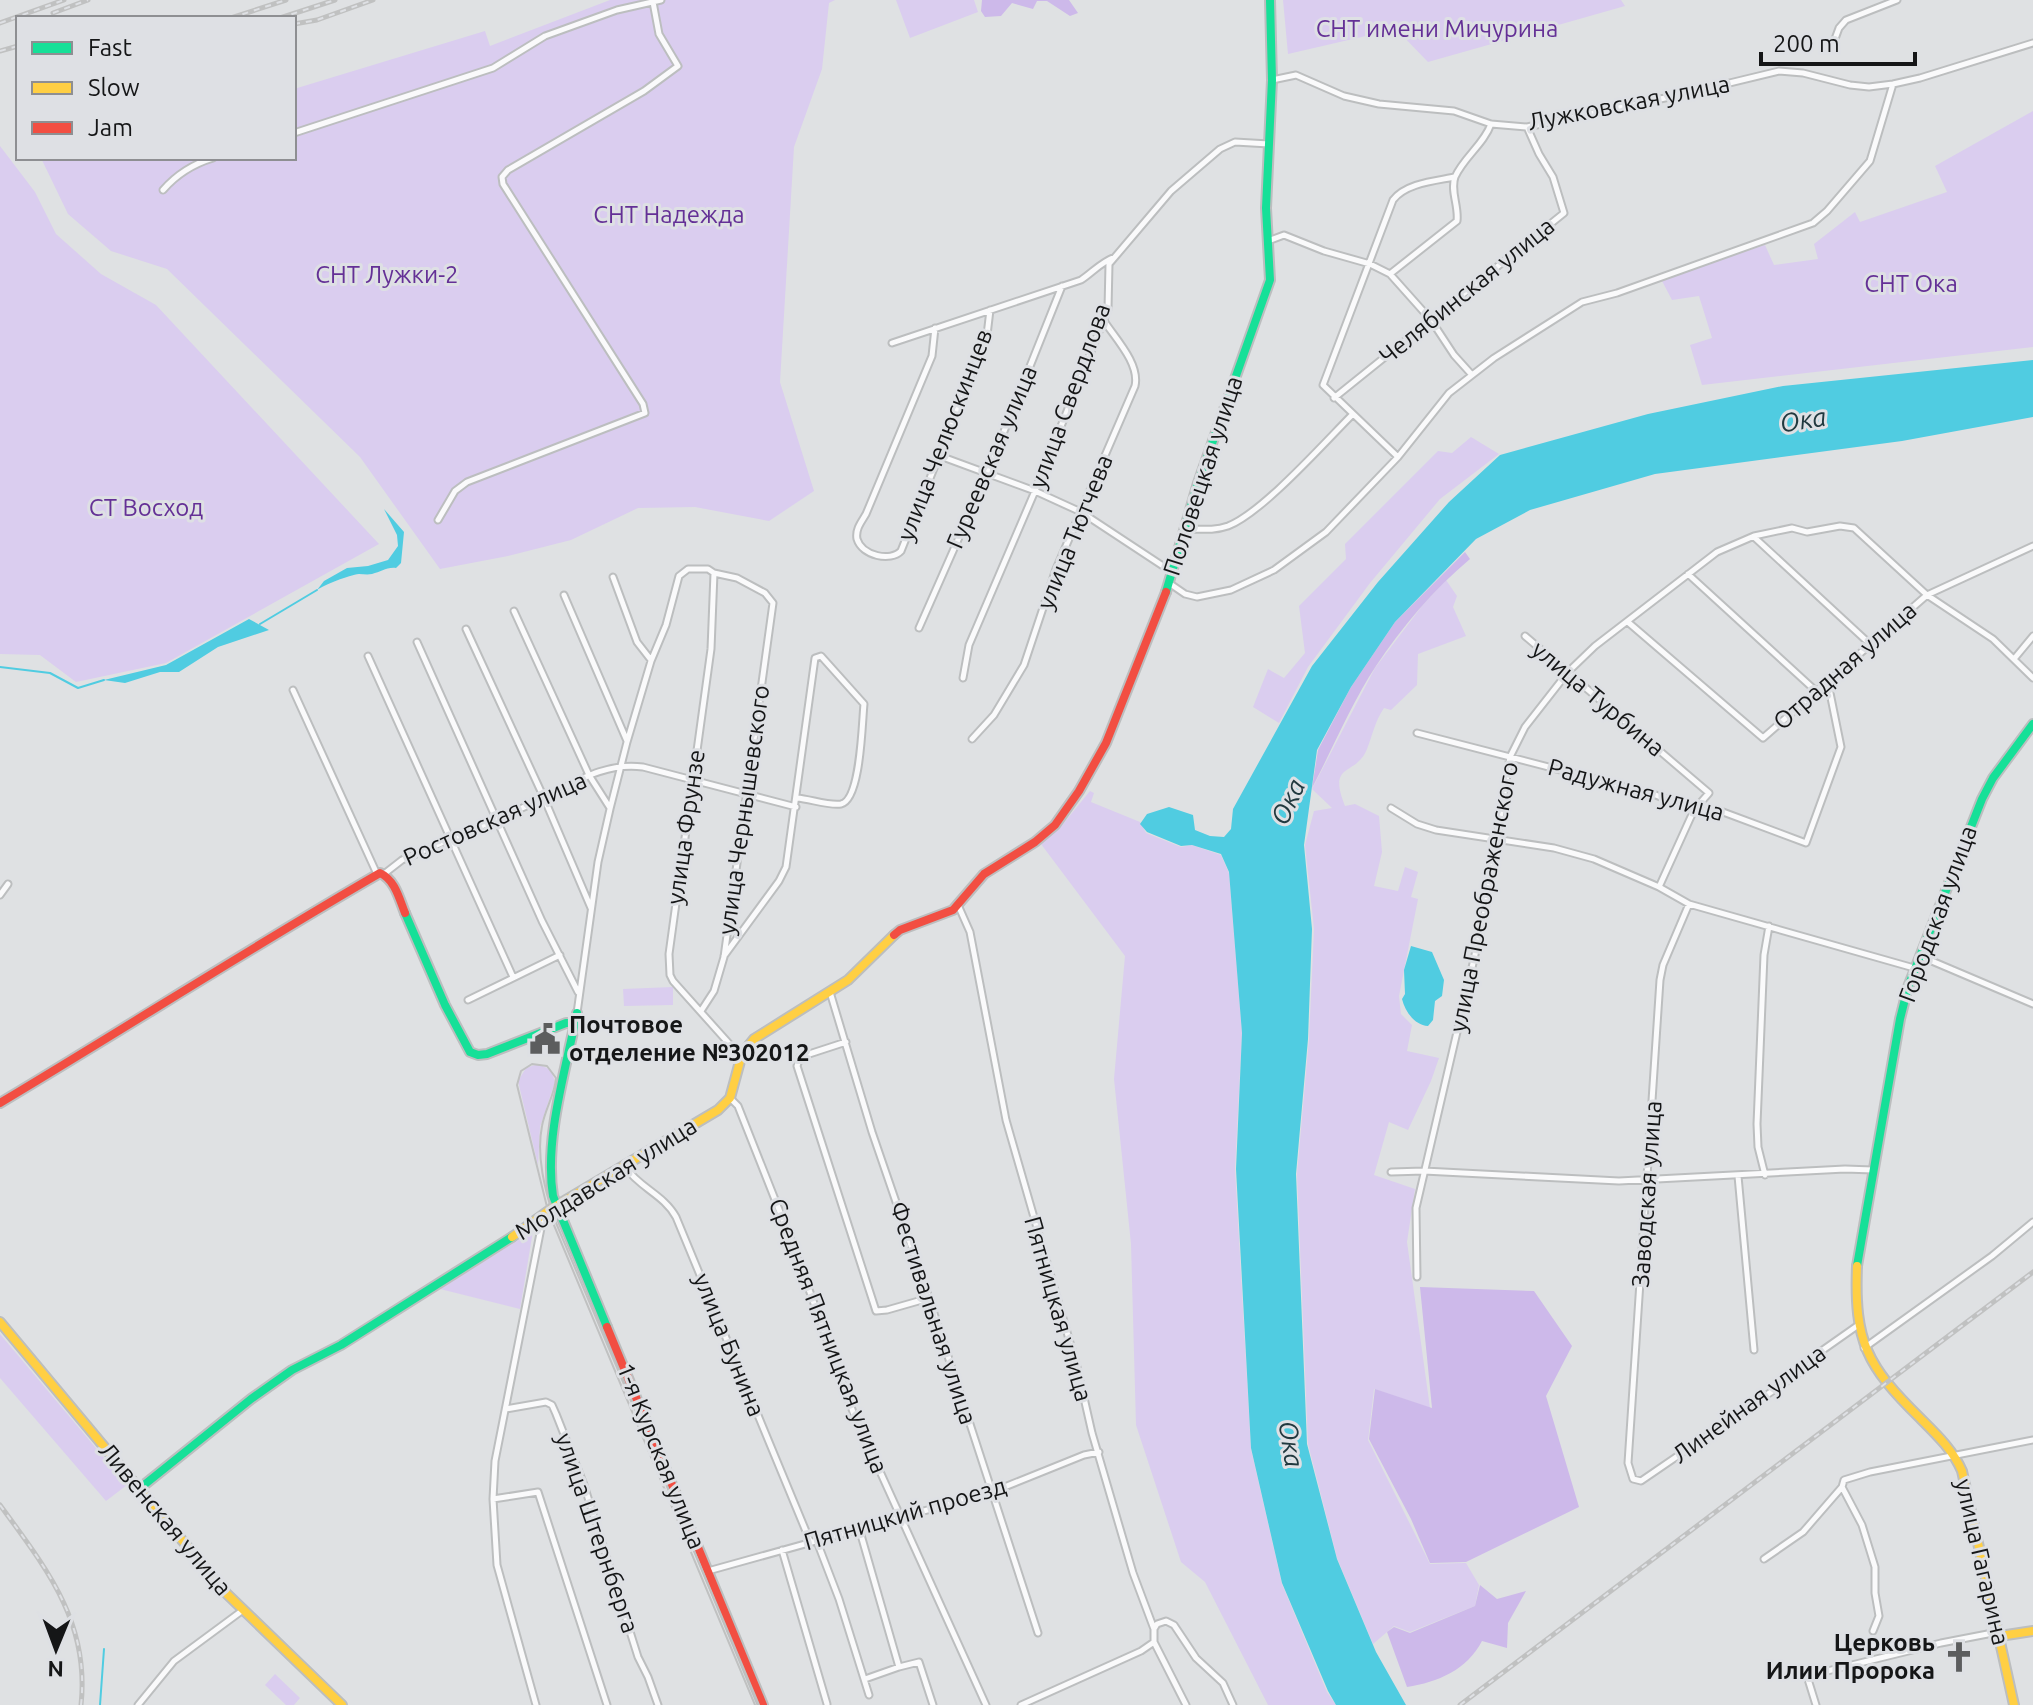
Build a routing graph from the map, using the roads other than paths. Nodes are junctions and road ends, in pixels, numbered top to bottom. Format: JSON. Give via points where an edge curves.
{"nodes":[{"id":1,"x":661,"y":0,"type":"edge"},
{"id":2,"x":1270,"y":0,"type":"edge"},
{"id":3,"x":1897,"y":0,"type":"edge"},
{"id":4,"x":653,"y":2,"type":"junction"},
{"id":5,"x":2033,"y":43,"type":"edge"},
{"id":6,"x":1832,"y":47,"type":"dead end"},
{"id":7,"x":1272,"y":80,"type":"junction"},
{"id":8,"x":1893,"y":84,"type":"junction"},
{"id":9,"x":1491,"y":124,"type":"junction"},
{"id":10,"x":1527,"y":127,"type":"junction"},
{"id":11,"x":296,"y":132,"type":"edge"},
{"id":12,"x":1270,"y":144,"type":"junction"},
{"id":13,"x":207,"y":160,"type":"edge"},
{"id":14,"x":1455,"y":177,"type":"junction"},
{"id":15,"x":163,"y":190,"type":"dead end"},
{"id":16,"x":1268,"y":241,"type":"junction"},
{"id":17,"x":1116,"y":257,"type":"junction"},
{"id":18,"x":1370,"y":264,"type":"junction"},
{"id":19,"x":1390,"y":274,"type":"junction"},
{"id":20,"x":1062,"y":286,"type":"junction"},
{"id":21,"x":990,"y":310,"type":"junction"},
{"id":22,"x":1431,"y":320,"type":"junction"},
{"id":23,"x":1103,"y":321,"type":"junction"},
{"id":24,"x":935,"y":328,"type":"junction"},
{"id":25,"x":892,"y":343,"type":"dead end"},
{"id":26,"x":1472,"y":375,"type":"junction"},
{"id":27,"x":1334,"y":398,"type":"junction"},
{"id":28,"x":1352,"y":415,"type":"junction"},
{"id":29,"x":940,"y":456,"type":"junction"},
{"id":30,"x":1398,"y":457,"type":"junction"},
{"id":31,"x":987,"y":474,"type":"junction"},
{"id":32,"x":1035,"y":491,"type":"junction"},
{"id":33,"x":1081,"y":512,"type":"junction"},
{"id":34,"x":438,"y":520,"type":"dead end"},
{"id":35,"x":1185,"y":529,"type":"junction"},
{"id":36,"x":1754,"y":536,"type":"junction"},
{"id":37,"x":2033,"y":546,"type":"edge"},
{"id":38,"x":1172,"y":572,"type":"junction"},
{"id":39,"x":714,"y":573,"type":"junction"},
{"id":40,"x":1688,"y":574,"type":"junction"},
{"id":41,"x":613,"y":577,"type":"dead end"},
{"id":42,"x":1169,"y":583,"type":"junction"},
{"id":43,"x":564,"y":595,"type":"dead end"},
{"id":44,"x":1927,"y":595,"type":"junction"},
{"id":45,"x":514,"y":611,"type":"dead end"},
{"id":46,"x":1629,"y":623,"type":"junction"},
{"id":47,"x":919,"y":628,"type":"dead end"},
{"id":48,"x":466,"y":629,"type":"dead end"},
{"id":49,"x":1525,"y":636,"type":"dead end"},
{"id":50,"x":2033,"y":636,"type":"edge"},
{"id":51,"x":417,"y":642,"type":"dead end"},
{"id":52,"x":1871,"y":645,"type":"junction"},
{"id":53,"x":368,"y":656,"type":"dead end"},
{"id":54,"x":2014,"y":659,"type":"junction"},
{"id":55,"x":651,"y":661,"type":"junction"},
{"id":56,"x":1568,"y":672,"type":"junction"},
{"id":57,"x":963,"y":678,"type":"dead end"},
{"id":58,"x":2033,"y":678,"type":"edge"},
{"id":59,"x":1828,"y":683,"type":"junction"},
{"id":60,"x":293,"y":690,"type":"dead end"},
{"id":61,"x":1817,"y":692,"type":"junction"},
{"id":62,"x":2033,"y":724,"type":"edge"},
{"id":63,"x":1417,"y":733,"type":"dead end"},
{"id":64,"x":972,"y":739,"type":"dead end"},
{"id":65,"x":627,"y":742,"type":"junction"},
{"id":66,"x":1510,"y":757,"type":"junction"},
{"id":67,"x":622,"y":767,"type":"junction"},
{"id":68,"x":589,"y":775,"type":"junction"},
{"id":69,"x":693,"y":781,"type":"junction"},
{"id":70,"x":746,"y":794,"type":"junction"},
{"id":71,"x":544,"y":798,"type":"junction"},
{"id":72,"x":797,"y":798,"type":"junction"},
{"id":73,"x":796,"y":807,"type":"junction"},
{"id":74,"x":1391,"y":808,"type":"dead end"},
{"id":75,"x":610,"y":809,"type":"junction"},
{"id":76,"x":1694,"y":810,"type":"junction"},
{"id":77,"x":497,"y":818,"type":"junction"},
{"id":78,"x":1499,"y":838,"type":"junction"},
{"id":79,"x":451,"y":839,"type":"junction"},
{"id":80,"x":380,"y":874,"type":"junction"},
{"id":81,"x":8,"y":884,"type":"dead end"},
{"id":82,"x":1659,"y":887,"type":"junction"},
{"id":83,"x":0,"y":895,"type":"edge"},
{"id":84,"x":958,"y":904,"type":"junction"},
{"id":85,"x":1689,"y":904,"type":"junction"},
{"id":86,"x":592,"y":909,"type":"junction"},
{"id":87,"x":1769,"y":926,"type":"junction"},
{"id":88,"x":560,"y":955,"type":"junction"},
{"id":89,"x":1918,"y":955,"type":"junction"},
{"id":90,"x":724,"y":957,"type":"junction"},
{"id":91,"x":1914,"y":968,"type":"junction"},
{"id":92,"x":513,"y":977,"type":"junction"},
{"id":93,"x":830,"y":992,"type":"junction"},
{"id":94,"x":579,"y":993,"type":"junction"},
{"id":95,"x":468,"y":1000,"type":"dead end"},
{"id":96,"x":2033,"y":1004,"type":"edge"},
{"id":97,"x":701,"y":1011,"type":"junction"},
{"id":98,"x":576,"y":1018,"type":"junction"},
{"id":99,"x":846,"y":1042,"type":"junction"},
{"id":100,"x":742,"y":1054,"type":"junction"},
{"id":101,"x":730,"y":1098,"type":"junction"},
{"id":102,"x":0,"y":1103,"type":"edge"},
{"id":103,"x":625,"y":1167,"type":"junction"},
{"id":104,"x":1873,"y":1170,"type":"junction"},
{"id":105,"x":1424,"y":1171,"type":"junction"},
{"id":106,"x":1391,"y":1172,"type":"dead end"},
{"id":107,"x":1765,"y":1175,"type":"junction"},
{"id":108,"x":1738,"y":1176,"type":"junction"},
{"id":109,"x":1649,"y":1180,"type":"junction"},
{"id":110,"x":557,"y":1207,"type":"junction"},
{"id":111,"x":543,"y":1217,"type":"junction"},
{"id":112,"x":2033,"y":1222,"type":"edge"},
{"id":113,"x":1857,"y":1262,"type":"joint"},
{"id":114,"x":1417,"y":1277,"type":"dead end"},
{"id":115,"x":929,"y":1298,"type":"junction"},
{"id":116,"x":0,"y":1322,"type":"edge"},
{"id":117,"x":1857,"y":1326,"type":"junction"},
{"id":118,"x":1863,"y":1349,"type":"junction"},
{"id":119,"x":1754,"y":1350,"type":"dead end"},
{"id":120,"x":506,"y":1409,"type":"junction"},
{"id":121,"x":2033,"y":1440,"type":"edge"},
{"id":122,"x":1099,"y":1452,"type":"junction"},
{"id":123,"x":1954,"y":1455,"type":"junction"},
{"id":124,"x":1641,"y":1481,"type":"joint"},
{"id":125,"x":1842,"y":1487,"type":"junction"},
{"id":126,"x":139,"y":1489,"type":"junction"},
{"id":127,"x":992,"y":1492,"type":"junction"},
{"id":128,"x":493,"y":1499,"type":"junction"},
{"id":129,"x":902,"y":1518,"type":"junction"},
{"id":130,"x":859,"y":1527,"type":"junction"},
{"id":131,"x":813,"y":1540,"type":"junction"},
{"id":132,"x":782,"y":1550,"type":"junction"},
{"id":133,"x":1764,"y":1559,"type":"dead end"},
{"id":134,"x":708,"y":1571,"type":"junction"},
{"id":135,"x":243,"y":1610,"type":"junction"},
{"id":136,"x":1154,"y":1629,"type":"junction"},
{"id":137,"x":1873,"y":1631,"type":"dead end"},
{"id":138,"x":2033,"y":1631,"type":"edge"},
{"id":139,"x":1038,"y":1633,"type":"dead end"},
{"id":140,"x":1999,"y":1634,"type":"junction"},
{"id":141,"x":1154,"y":1642,"type":"junction"},
{"id":142,"x":899,"y":1667,"type":"junction"},
{"id":143,"x":865,"y":1679,"type":"junction"},
{"id":144,"x":869,"y":1695,"type":"dead end"},
{"id":145,"x":1035,"y":1698,"type":"junction"},
{"id":146,"x":827,"y":1704,"type":"edge"},
{"id":147,"x":138,"y":1705,"type":"edge"},
{"id":148,"x":342,"y":1705,"type":"edge"},
{"id":149,"x":536,"y":1705,"type":"edge"},
{"id":150,"x":607,"y":1705,"type":"edge"},
{"id":151,"x":658,"y":1705,"type":"edge"},
{"id":152,"x":763,"y":1705,"type":"edge"},
{"id":153,"x":933,"y":1705,"type":"edge"},
{"id":154,"x":986,"y":1705,"type":"edge"},
{"id":155,"x":1021,"y":1705,"type":"edge"},
{"id":156,"x":1041,"y":1705,"type":"edge"},
{"id":157,"x":1186,"y":1705,"type":"edge"},
{"id":158,"x":1233,"y":1705,"type":"edge"},
{"id":159,"x":1816,"y":1705,"type":"edge"},
{"id":160,"x":2014,"y":1705,"type":"edge"}],
"edges":[{"from":1,"to":4,"type":"street"},
{"from":2,"to":7,"type":"street","name":"Половецкая улица"},
{"from":3,"to":6,"type":"street","via":[[1846,20]]},
{"from":4,"to":11,"type":"street","via":[[545,36],[493,68]]},
{"from":4,"to":34,"type":"street","via":[[659,34],[678,66],[502,177],[645,413],[467,482],[455,491]]},
{"from":5,"to":8,"type":"street","name":"Лужковская улица"},
{"from":7,"to":9,"type":"street","name":"Лужковская улица","via":[[1296,75],[1344,96],[1454,111]]},
{"from":7,"to":12,"type":"street","name":"Половецкая улица"},
{"from":8,"to":10,"type":"street","name":"Лужковская улица","via":[[1850,85],[1779,71]]},
{"from":8,"to":26,"type":"street","via":[[1870,161],[1813,223],[1582,302]]},
{"from":9,"to":10,"type":"street","name":"Лужковская улица"},
{"from":9,"to":14,"type":"street"},
{"from":10,"to":22,"type":"street","name":"Челябинская улица","via":[[1553,177],[1564,213]]},
{"from":12,"to":16,"type":"street","name":"Половецкая улица"},
{"from":12,"to":17,"type":"street","name":"улица Свердлова","via":[[1235,142],[1220,149],[1171,191]]},
{"from":13,"to":15,"type":"street"},
{"from":14,"to":18,"type":"street","via":[[1396,195]]},
{"from":14,"to":19,"type":"street","via":[[1457,221]]},
{"from":16,"to":18,"type":"street","via":[[1284,235]]},
{"from":16,"to":35,"type":"street","name":"Половецкая улица","via":[[1270,280]]},
{"from":17,"to":20,"type":"street"},
{"from":17,"to":23,"type":"street","name":"улица Свердлова","via":[[1109,264]]},
{"from":18,"to":19,"type":"street"},
{"from":18,"to":27,"type":"street","via":[[1323,385]]},
{"from":19,"to":22,"type":"street"},
{"from":20,"to":21,"type":"street"},
{"from":20,"to":31,"type":"street","name":"Гуреевская улица"},
{"from":21,"to":24,"type":"street"},
{"from":21,"to":29,"type":"street","name":"улица Челюскинцев","via":[[987,335]]},
{"from":22,"to":26,"type":"street"},
{"from":22,"to":27,"type":"street","name":"Челябинская улица"},
{"from":23,"to":32,"type":"street","name":"улица Свердлова"},
{"from":23,"to":33,"type":"street","name":"улица Тютчева","via":[[1137,378]]},
{"from":24,"to":25,"type":"street"},
{"from":24,"to":29,"type":"street","name":"улица Челюскинцев","via":[[932,356],[858,527],[862,545],[895,558]]},
{"from":26,"to":30,"type":"street","via":[[1449,393]]},
{"from":27,"to":28,"type":"street"},
{"from":28,"to":30,"type":"street"},
{"from":28,"to":35,"type":"street","via":[[1270,496],[1231,525]]},
{"from":29,"to":31,"type":"street"},
{"from":30,"to":42,"type":"street","via":[[1326,532],[1274,570],[1231,590],[1197,597]]},
{"from":31,"to":32,"type":"street"},
{"from":31,"to":47,"type":"street","name":"Гуреевская улица"},
{"from":32,"to":33,"type":"street"},
{"from":32,"to":57,"type":"street","name":"улица Свердлова","via":[[969,645]]},
{"from":33,"to":38,"type":"street"},
{"from":33,"to":64,"type":"street","name":"улица Тютчева","via":[[1024,665],[994,715]]},
{"from":35,"to":38,"type":"street","name":"Половецкая улица"},
{"from":36,"to":40,"type":"street","name":"улица Преображенского","via":[[1717,552]]},
{"from":36,"to":44,"type":"street","name":"улица Преображенского","via":[[1792,528],[1854,528]]},
{"from":36,"to":52,"type":"street"},
{"from":37,"to":44,"type":"street","name":"Отрадная улица"},
{"from":38,"to":42,"type":"street","name":"Половецкая улица"},
{"from":39,"to":55,"type":"street","via":[[688,569],[679,576]]},
{"from":39,"to":69,"type":"street","name":"улица Фрунзе","via":[[711,649]]},
{"from":39,"to":70,"type":"street","name":"улица Чернышевского","via":[[737,578],[773,603]]},
{"from":40,"to":46,"type":"street","name":"улица Преображенского"},
{"from":40,"to":61,"type":"street"},
{"from":41,"to":55,"type":"street","via":[[637,642]]},
{"from":42,"to":84,"type":"street","name":"Половецкая улица","via":[[1106,743],[1079,791],[1055,825],[984,874]]},
{"from":43,"to":65,"type":"street"},
{"from":44,"to":52,"type":"street","name":"Отрадная улица"},
{"from":44,"to":54,"type":"street"},
{"from":45,"to":68,"type":"street"},
{"from":46,"to":56,"type":"street","name":"улица Преображенского"},
{"from":46,"to":61,"type":"street","name":"Отрадная улица","via":[[1763,738]]},
{"from":48,"to":71,"type":"street"},
{"from":49,"to":56,"type":"street","name":"улица Турбина"},
{"from":50,"to":54,"type":"street"},
{"from":51,"to":77,"type":"street"},
{"from":52,"to":59,"type":"street","name":"Отрадная улица"},
{"from":53,"to":79,"type":"street"},
{"from":54,"to":58,"type":"street"},
{"from":55,"to":65,"type":"street"},
{"from":56,"to":66,"type":"street","name":"улица Преображенского","via":[[1525,727]]},
{"from":56,"to":76,"type":"street","name":"улица Турбина","via":[[1709,793]]},
{"from":59,"to":61,"type":"street","name":"Отрадная улица"},
{"from":59,"to":76,"type":"street","name":"Радужная улица","via":[[1841,747],[1806,843],[1723,812]]},
{"from":60,"to":80,"type":"street"},
{"from":62,"to":89,"type":"street","name":"Городская улица","via":[[1982,799]]},
{"from":63,"to":66,"type":"street","name":"Радужная улица"},
{"from":65,"to":67,"type":"street"},
{"from":66,"to":76,"type":"street","name":"Радужная улица","via":[[1653,794]]},
{"from":66,"to":78,"type":"street","name":"улица Преображенского"},
{"from":67,"to":68,"type":"street","name":"Ростовская улица"},
{"from":67,"to":69,"type":"street","name":"Ростовская улица","via":[[643,767]]},
{"from":67,"to":75,"type":"street"},
{"from":68,"to":71,"type":"street","name":"Ростовская улица"},
{"from":68,"to":75,"type":"street"},
{"from":69,"to":70,"type":"street","name":"Ростовская улица"},
{"from":69,"to":97,"type":"street","name":"улица Фрунзе","via":[[669,954],[673,981]]},
{"from":70,"to":73,"type":"street","name":"Ростовская улица"},
{"from":70,"to":90,"type":"street","name":"улица Чернышевского"},
{"from":71,"to":77,"type":"street","name":"Ростовская улица"},
{"from":71,"to":86,"type":"street"},
{"from":72,"to":72,"type":"street","via":[[815,658],[821,656],[864,704],[860,754],[847,801]]},
{"from":72,"to":73,"type":"street"},
{"from":73,"to":90,"type":"street","via":[[786,867]]},
{"from":74,"to":78,"type":"street","via":[[1436,830]]},
{"from":75,"to":86,"type":"street"},
{"from":76,"to":82,"type":"street"},
{"from":77,"to":79,"type":"street","name":"Ростовская улица"},
{"from":77,"to":88,"type":"street"},
{"from":78,"to":82,"type":"street","via":[[1594,859]]},
{"from":78,"to":105,"type":"street","name":"улица Преображенского"},
{"from":79,"to":80,"type":"street","name":"Ростовская улица"},
{"from":79,"to":92,"type":"street"},
{"from":80,"to":98,"type":"street","via":[[392,883],[460,1034],[475,1054],[487,1054]]},
{"from":80,"to":102,"type":"street","name":"Ростовская улица"},
{"from":81,"to":83,"type":"street"},
{"from":82,"to":85,"type":"street"},
{"from":84,"to":93,"type":"street","via":[[944,915],[900,930]]},
{"from":84,"to":122,"type":"street","name":"Пятницкая улица","via":[[970,932],[1006,1120]]},
{"from":85,"to":87,"type":"street"},
{"from":85,"to":109,"type":"street","name":"Заводская улица","via":[[1660,980]]},
{"from":86,"to":94,"type":"street"},
{"from":87,"to":91,"type":"street"},
{"from":87,"to":107,"type":"street","via":[[1757,1124]]},
{"from":88,"to":92,"type":"street"},
{"from":88,"to":94,"type":"street"},
{"from":89,"to":91,"type":"street","name":"Городская улица"},
{"from":89,"to":96,"type":"street"},
{"from":90,"to":97,"type":"street","name":"улица Чернышевского","via":[[714,991]]},
{"from":91,"to":104,"type":"street","name":"Городская улица"},
{"from":92,"to":95,"type":"street"},
{"from":93,"to":99,"type":"street","name":"Фестивальная улица"},
{"from":93,"to":100,"type":"street","via":[[754,1039]]},
{"from":94,"to":98,"type":"street"},
{"from":97,"to":100,"type":"street","name":"улица Фрунзе"},
{"from":98,"to":110,"type":"street","name":"1-я Курская улица","via":[[552,1148],[550,1177]]},
{"from":99,"to":115,"type":"street","name":"Фестивальная улица"},
{"from":99,"to":115,"type":"street","via":[[800,1057],[797,1066],[876,1311]]},
{"from":100,"to":101,"type":"street"},
{"from":101,"to":103,"type":"street","name":"Молдавская улица"},
{"from":101,"to":129,"type":"street","name":"Средняя Пятницкая улица","via":[[738,1106],[787,1231],[853,1412]]},
{"from":103,"to":110,"type":"street","name":"Молдавская улица"},
{"from":103,"to":131,"type":"street","name":"улица Бунина","via":[[635,1181],[671,1207]]},
{"from":104,"to":107,"type":"street"},
{"from":104,"to":113,"type":"street","name":"Городская улица"},
{"from":105,"to":106,"type":"street"},
{"from":105,"to":109,"type":"street"},
{"from":105,"to":114,"type":"street","name":"улица Преображенского","via":[[1416,1208]]},
{"from":107,"to":108,"type":"street"},
{"from":108,"to":109,"type":"street"},
{"from":108,"to":119,"type":"street"},
{"from":109,"to":124,"type":"street","name":"Заводская улица","via":[[1628,1463],[1633,1479]]},
{"from":110,"to":111,"type":"street","name":"Молдавская улица"},
{"from":110,"to":134,"type":"street","name":"1-я Курская улица"},
{"from":111,"to":120,"type":"street"},
{"from":111,"to":126,"type":"street","name":"Молдавская улица","via":[[341,1345],[292,1370]]},
{"from":112,"to":118,"type":"street","name":"Линейная улица"},
{"from":113,"to":117,"type":"street","name":"улица Гагарина"},
{"from":115,"to":127,"type":"street","name":"Фестивальная улица"},
{"from":116,"to":126,"type":"street","name":"Ливенская улица"},
{"from":117,"to":118,"type":"street","name":"улица Гагарина"},
{"from":117,"to":124,"type":"street","name":"Линейная улица","via":[[1809,1366]]},
{"from":118,"to":123,"type":"street","name":"улица Гагарина","via":[[1882,1379]]},
{"from":120,"to":128,"type":"street"},
{"from":120,"to":151,"type":"street","name":"улица Штернберга","via":[[552,1405]]},
{"from":121,"to":123,"type":"street"},
{"from":122,"to":127,"type":"street","name":"Пятницкий проезд"},
{"from":122,"to":136,"type":"street","name":"Пятницкая улица"},
{"from":123,"to":125,"type":"street","via":[[1855,1476],[1844,1480]]},
{"from":123,"to":140,"type":"street","name":"улица Гагарина"},
{"from":125,"to":133,"type":"street","via":[[1803,1532]]},
{"from":125,"to":137,"type":"street","via":[[1875,1567],[1879,1616]]},
{"from":126,"to":135,"type":"street","name":"Ливенская улица"},
{"from":127,"to":129,"type":"street","name":"Пятницкий проезд"},
{"from":127,"to":139,"type":"street","name":"Фестивальная улица"},
{"from":128,"to":149,"type":"street","via":[[497,1565]]},
{"from":128,"to":150,"type":"street","via":[[538,1492]]},
{"from":129,"to":130,"type":"street","name":"Пятницкий проезд"},
{"from":129,"to":154,"type":"street","name":"Средняя Пятницкая улица"},
{"from":130,"to":131,"type":"street","name":"Пятницкий проезд"},
{"from":130,"to":142,"type":"street"},
{"from":131,"to":132,"type":"street","name":"Пятницкий проезд"},
{"from":131,"to":143,"type":"street","name":"улица Бунина"},
{"from":132,"to":134,"type":"street","name":"Пятницкий проезд"},
{"from":132,"to":146,"type":"street"},
{"from":134,"to":152,"type":"street","name":"1-я Курская улица"},
{"from":135,"to":147,"type":"street","via":[[174,1661]]},
{"from":135,"to":148,"type":"street","name":"Ливенская улица"},
{"from":136,"to":141,"type":"street","name":"Пятницкая улица"},
{"from":136,"to":158,"type":"street","via":[[1166,1621],[1174,1625],[1196,1658],[1223,1683]]},
{"from":138,"to":140,"type":"street"},
{"from":140,"to":159,"type":"street","via":[[1807,1676]]},
{"from":140,"to":160,"type":"street","name":"улица Гагарина"},
{"from":141,"to":145,"type":"street"},
{"from":141,"to":157,"type":"street","name":"Пятницкая улица"},
{"from":142,"to":143,"type":"street"},
{"from":142,"to":153,"type":"street","via":[[919,1662]]},
{"from":143,"to":144,"type":"street","name":"улица Бунина"},
{"from":145,"to":155,"type":"street"},
{"from":145,"to":156,"type":"street"}]}
